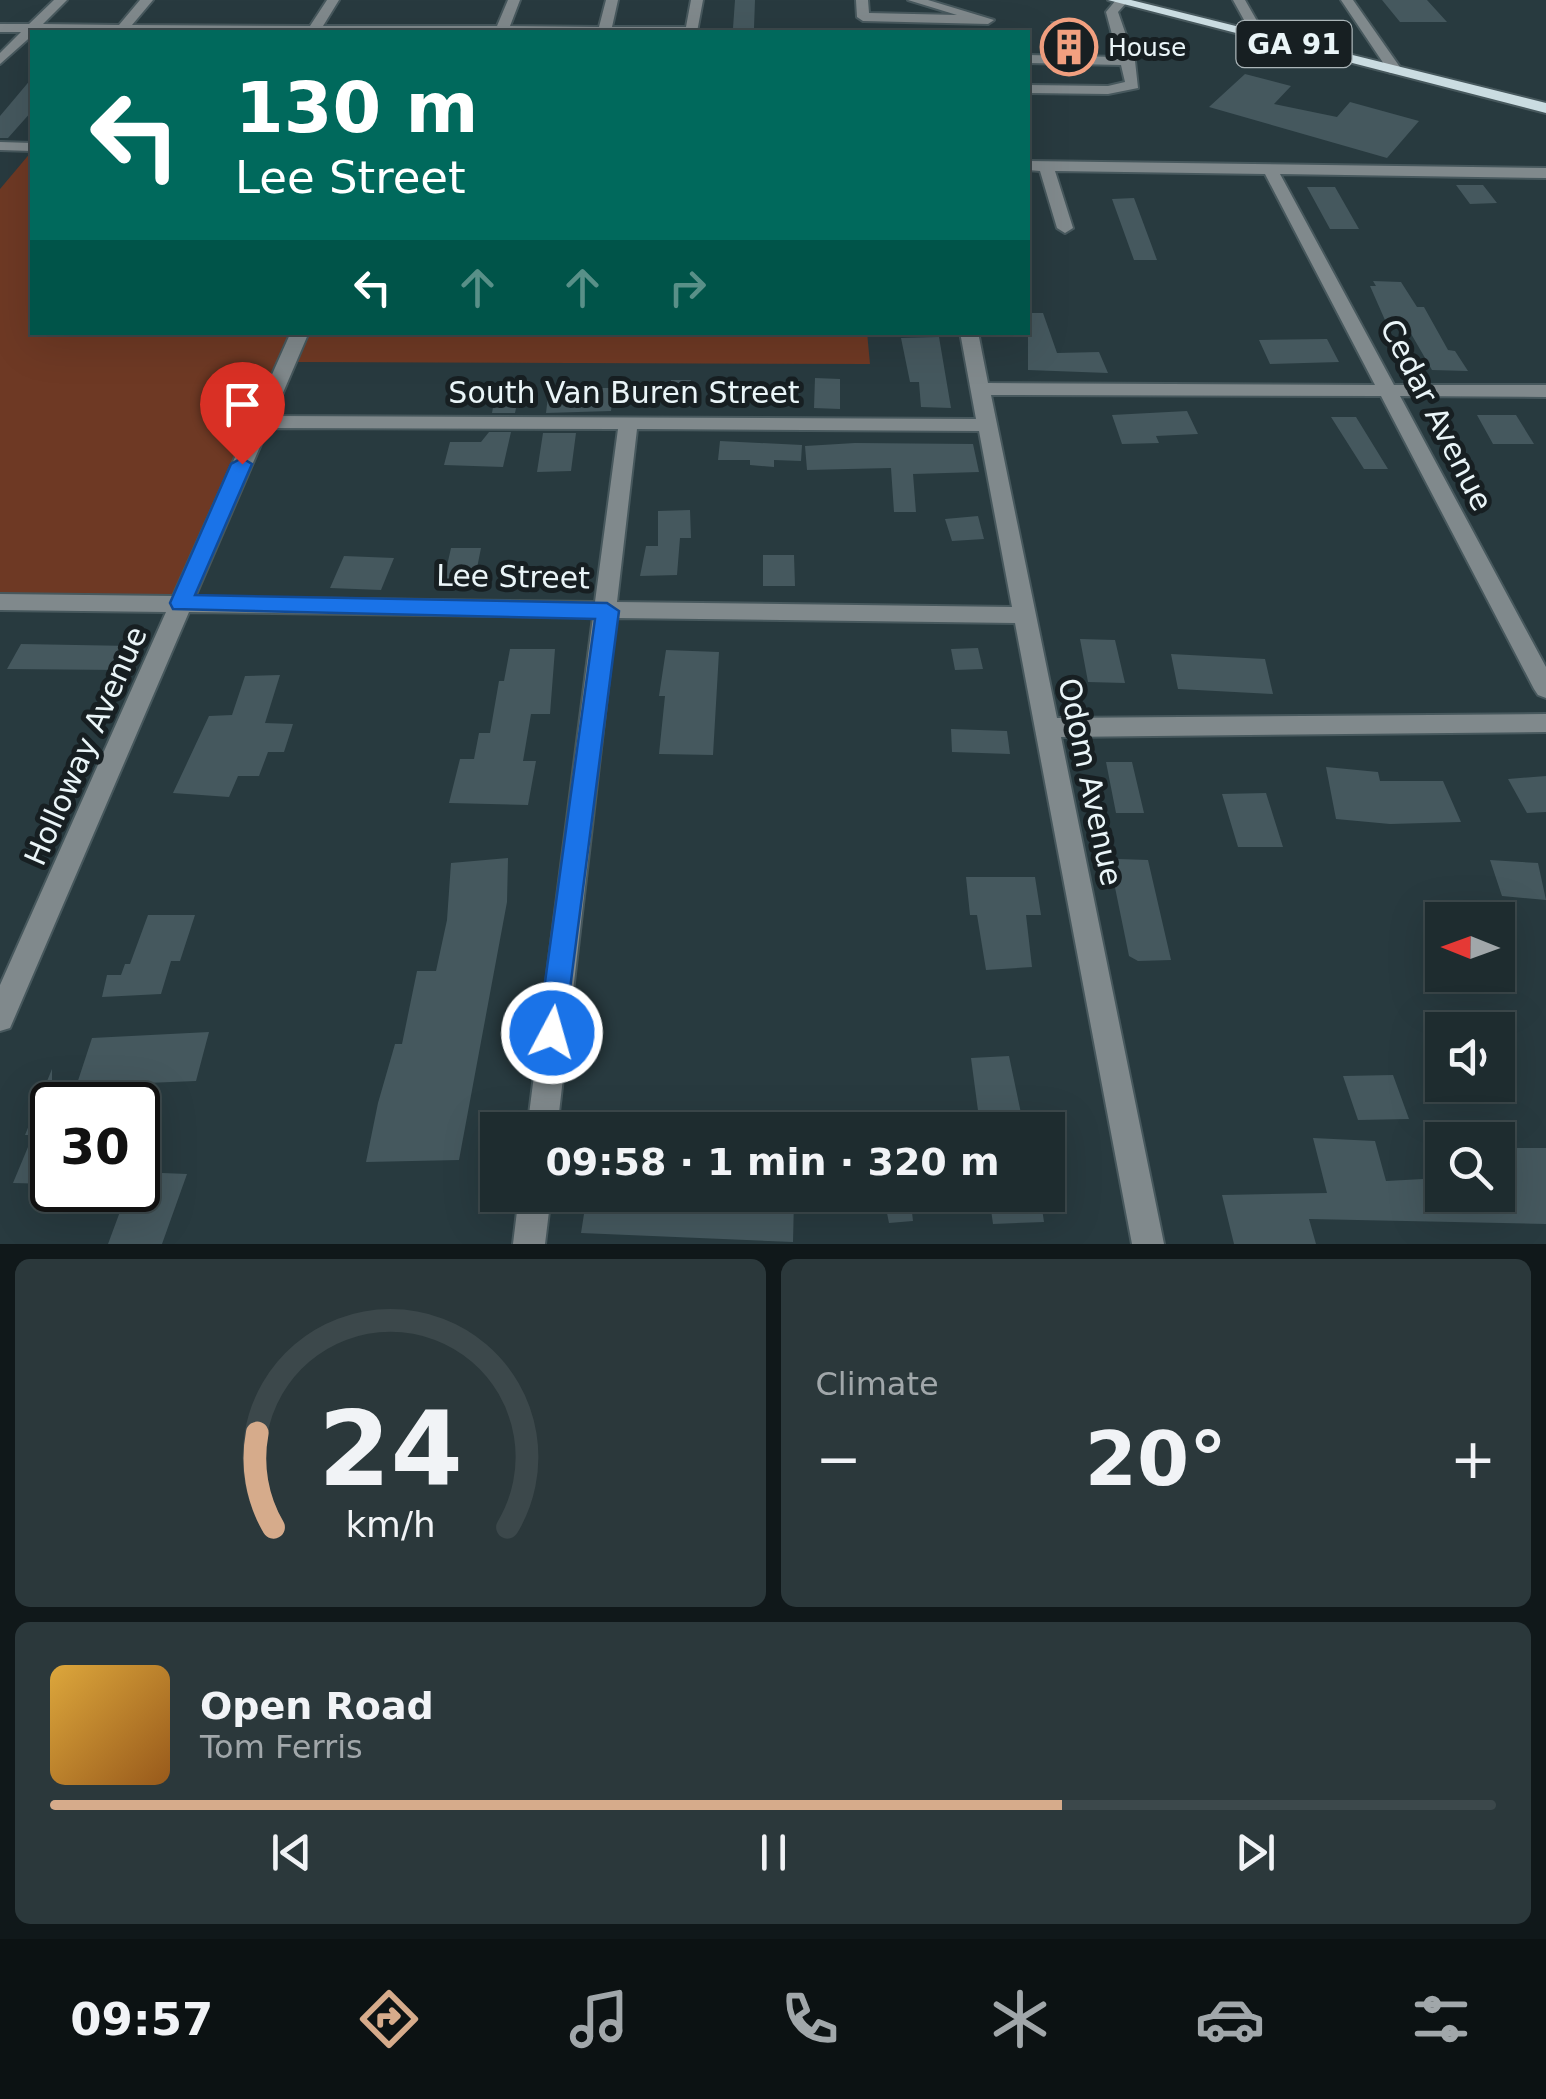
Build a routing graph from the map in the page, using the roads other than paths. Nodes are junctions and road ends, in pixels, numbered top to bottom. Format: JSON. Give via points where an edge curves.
{"nodes":[{"id":1,"x":61,"y":0,"type":"edge"},
{"id":2,"x":147,"y":0,"type":"edge"},
{"id":3,"x":333,"y":0,"type":"edge"},
{"id":4,"x":514,"y":0,"type":"edge"},
{"id":5,"x":612,"y":0,"type":"edge"},
{"id":6,"x":697,"y":0,"type":"edge"},
{"id":7,"x":862,"y":0,"type":"edge"},
{"id":8,"x":914,"y":0,"type":"edge"},
{"id":9,"x":1239,"y":0,"type":"edge"},
{"id":10,"x":1347,"y":0,"type":"edge"},
{"id":11,"x":1120,"y":1,"type":"edge"},
{"id":12,"x":0,"y":28,"type":"edge"},
{"id":13,"x":34,"y":28,"type":"junction"},
{"id":14,"x":121,"y":30,"type":"edge"},
{"id":15,"x":314,"y":30,"type":"edge"},
{"id":16,"x":502,"y":30,"type":"edge"},
{"id":17,"x":605,"y":30,"type":"edge"},
{"id":18,"x":692,"y":30,"type":"edge"},
{"id":19,"x":30,"y":32,"type":"edge"},
{"id":20,"x":1258,"y":36,"type":"junction"},
{"id":21,"x":0,"y":60,"type":"edge"},
{"id":22,"x":1030,"y":60,"type":"edge"},
{"id":23,"x":1128,"y":61,"type":"junction"},
{"id":24,"x":1395,"y":70,"type":"junction"},
{"id":25,"x":1030,"y":89,"type":"edge"},
{"id":26,"x":1546,"y":108,"type":"edge"},
{"id":27,"x":0,"y":146,"type":"edge"},
{"id":28,"x":26,"y":147,"type":"edge"},
{"id":29,"x":1030,"y":166,"type":"edge"},
{"id":30,"x":1046,"y":167,"type":"junction"},
{"id":31,"x":1271,"y":171,"type":"junction"},
{"id":32,"x":1546,"y":173,"type":"edge"},
{"id":33,"x":1065,"y":228,"type":"dead end"},
{"id":34,"x":299,"y":335,"type":"edge"},
{"id":35,"x":969,"y":335,"type":"edge"},
{"id":36,"x":979,"y":389,"type":"junction"},
{"id":37,"x":1390,"y":389,"type":"junction"},
{"id":38,"x":1546,"y":391,"type":"edge"},
{"id":39,"x":262,"y":422,"type":"junction"},
{"id":40,"x":628,"y":424,"type":"junction"},
{"id":41,"x":986,"y":425,"type":"junction"},
{"id":42,"x":0,"y":602,"type":"edge"},
{"id":43,"x":181,"y":603,"type":"junction"},
{"id":44,"x":607,"y":611,"type":"junction"},
{"id":45,"x":1024,"y":615,"type":"junction"},
{"id":46,"x":1546,"y":689,"type":"edge"},
{"id":47,"x":1546,"y":723,"type":"edge"},
{"id":48,"x":1046,"y":728,"type":"junction"},
{"id":49,"x":0,"y":1018,"type":"edge"},
{"id":50,"x":544,"y":1112,"type":"edge"},
{"id":51,"x":533,"y":1212,"type":"edge"},
{"id":52,"x":529,"y":1244,"type":"edge"},
{"id":53,"x":1148,"y":1244,"type":"edge"}],
"edges":[{"from":1,"to":13,"type":"street"},
{"from":2,"to":14,"type":"street"},
{"from":3,"to":15,"type":"street"},
{"from":4,"to":16,"type":"street"},
{"from":5,"to":17,"type":"street"},
{"from":6,"to":18,"type":"street"},
{"from":7,"to":8,"type":"street","via":[[862,17],[988,20]]},
{"from":9,"to":20,"type":"street"},
{"from":10,"to":24,"type":"street"},
{"from":11,"to":20,"type":"main road","number":"GA 91"},
{"from":11,"to":23,"type":"street","via":[[1112,12]]},
{"from":12,"to":13,"type":"street"},
{"from":13,"to":14,"type":"street"},
{"from":19,"to":21,"type":"street"},
{"from":20,"to":24,"type":"main road","number":"GA 91"},
{"from":22,"to":23,"type":"street"},
{"from":23,"to":25,"type":"street","via":[[1133,85]]},
{"from":24,"to":26,"type":"main road","number":"GA 91"},
{"from":27,"to":28,"type":"street"},
{"from":29,"to":30,"type":"street"},
{"from":30,"to":31,"type":"street"},
{"from":30,"to":33,"type":"street"},
{"from":31,"to":32,"type":"street"},
{"from":31,"to":37,"type":"street","name":"Cedar Avenue"},
{"from":34,"to":39,"type":"street","name":"Holloway Avenue"},
{"from":35,"to":36,"type":"street","name":"Odom Avenue"},
{"from":36,"to":37,"type":"street"},
{"from":36,"to":41,"type":"street","name":"Odom Avenue"},
{"from":37,"to":38,"type":"street"},
{"from":37,"to":46,"type":"street","name":"Cedar Avenue"},
{"from":39,"to":40,"type":"street","name":"South Van Buren Street"},
{"from":39,"to":43,"type":"street","name":"Holloway Avenue"},
{"from":40,"to":41,"type":"street","name":"South Van Buren Street"},
{"from":40,"to":44,"type":"street"},
{"from":41,"to":45,"type":"street","name":"Odom Avenue"},
{"from":42,"to":43,"type":"street","name":"Lee Street"},
{"from":43,"to":44,"type":"street","name":"Lee Street"},
{"from":43,"to":49,"type":"street","name":"Holloway Avenue"},
{"from":44,"to":45,"type":"street","name":"Lee Street"},
{"from":44,"to":50,"type":"street"},
{"from":45,"to":48,"type":"street","name":"Odom Avenue"},
{"from":47,"to":48,"type":"street"},
{"from":48,"to":53,"type":"street","name":"Odom Avenue"},
{"from":51,"to":52,"type":"street"}]}
